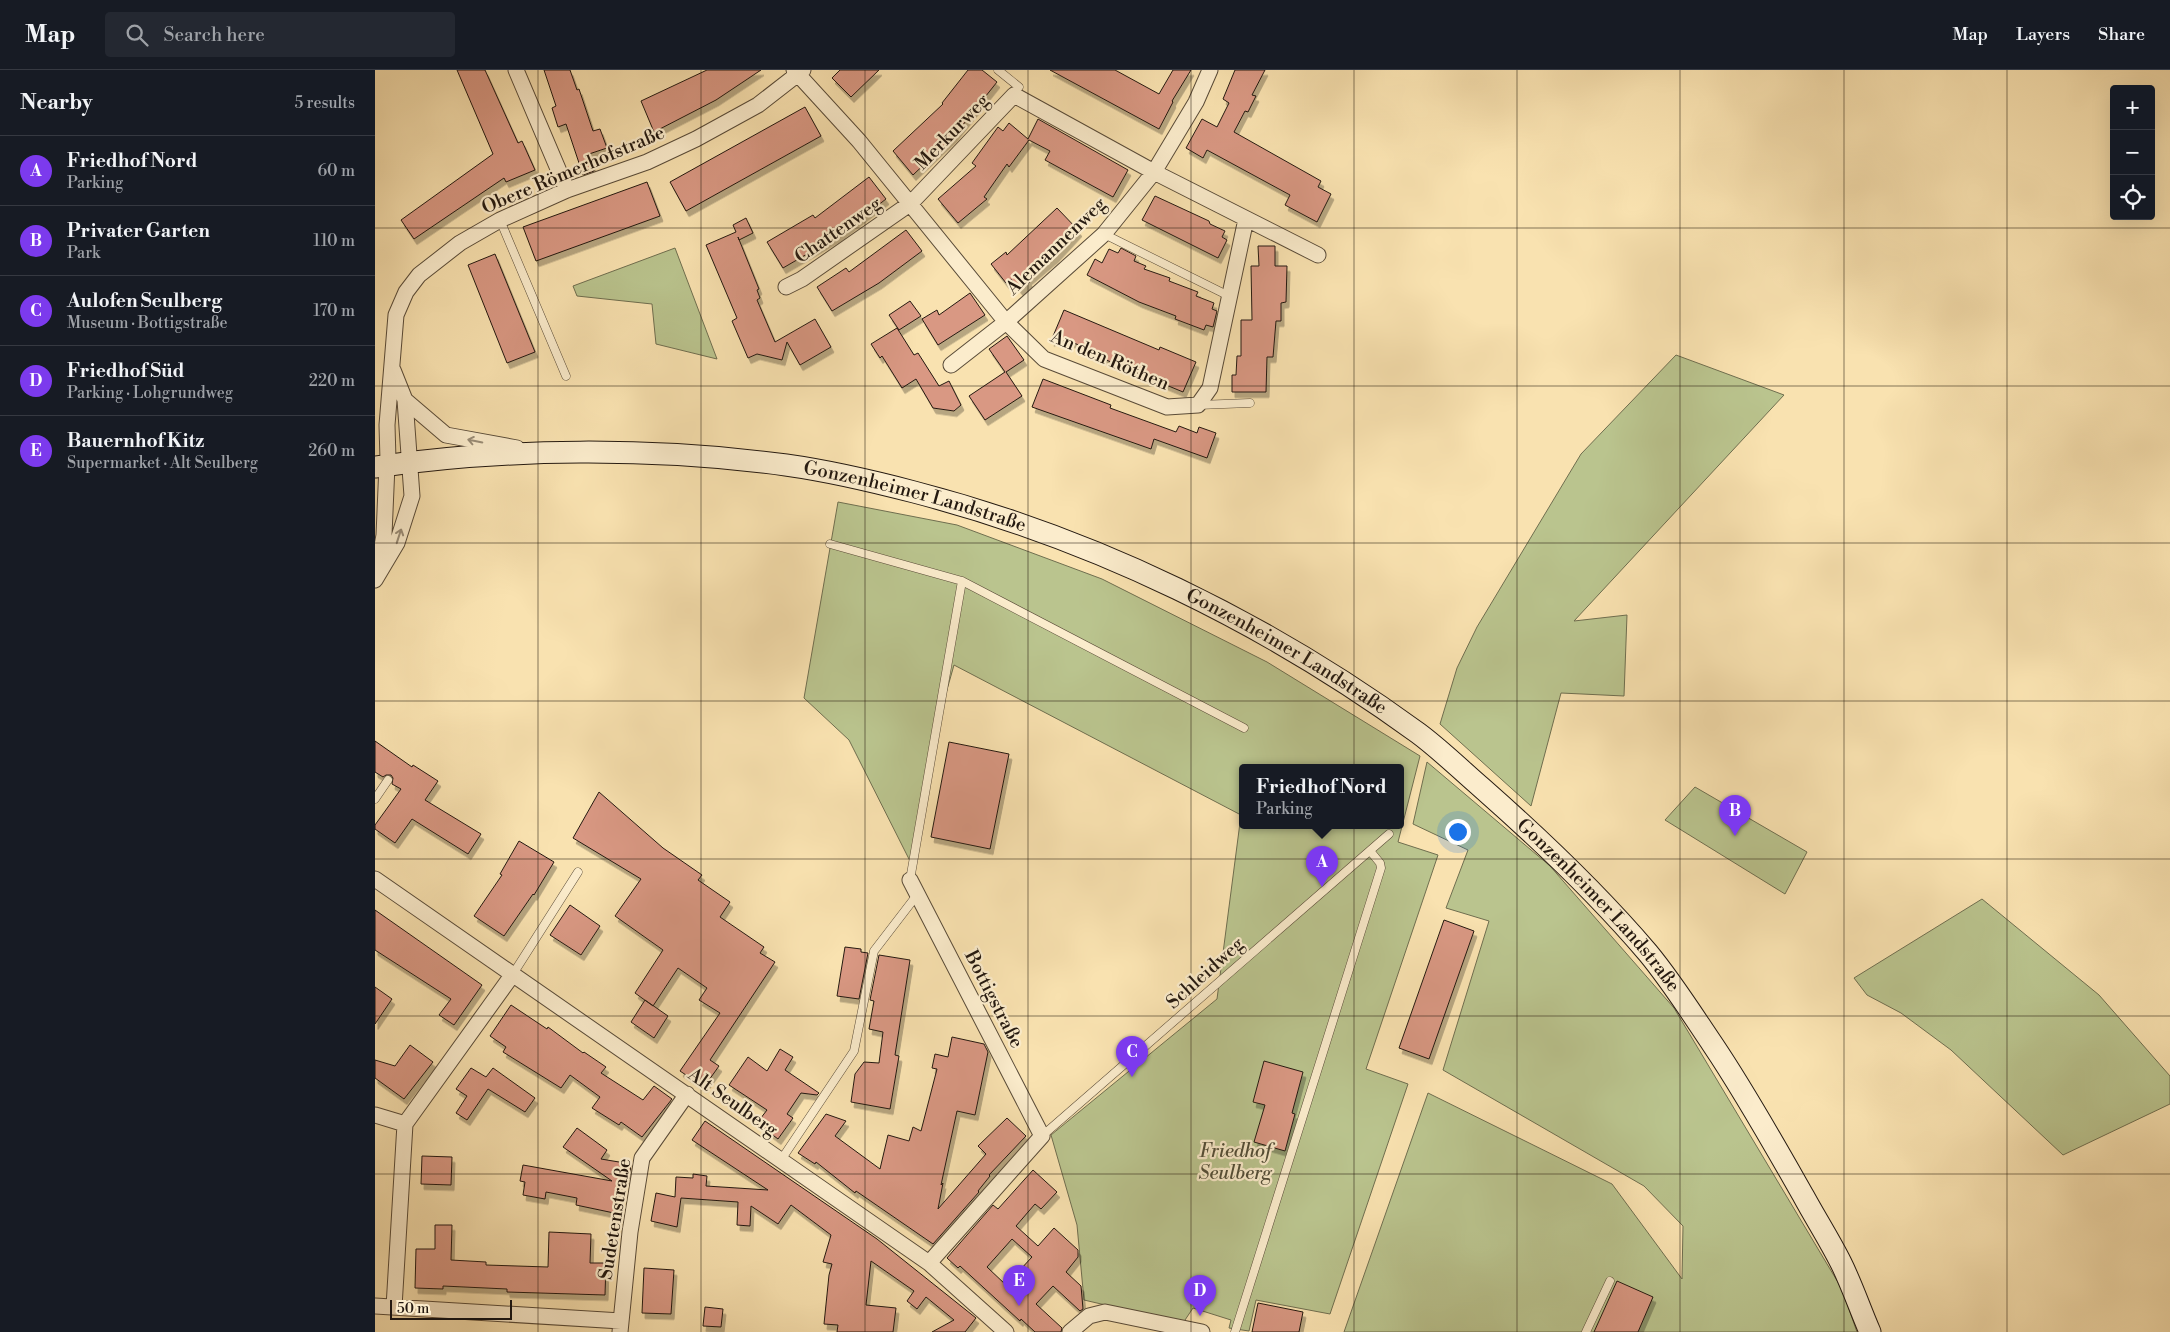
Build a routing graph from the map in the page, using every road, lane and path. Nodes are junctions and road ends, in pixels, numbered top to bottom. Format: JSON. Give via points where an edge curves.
{"nodes":[{"id":1,"x":516,"y":70,"type":"edge"},
{"id":2,"x":998,"y":70,"type":"edge"},
{"id":3,"x":1210,"y":70,"type":"edge"},
{"id":4,"x":798,"y":72,"type":"edge"},
{"id":5,"x":1019,"y":87,"type":"dead end"},
{"id":6,"x":1154,"y":172,"type":"junction"},
{"id":7,"x":567,"y":190,"type":"junction"},
{"id":8,"x":911,"y":203,"type":"junction"},
{"id":9,"x":1246,"y":219,"type":"junction"},
{"id":10,"x":500,"y":220,"type":"junction"},
{"id":11,"x":1104,"y":234,"type":"junction"},
{"id":12,"x":1318,"y":255,"type":"dead end"},
{"id":13,"x":786,"y":287,"type":"dead end"},
{"id":14,"x":1229,"y":296,"type":"junction"},
{"id":15,"x":1006,"y":322,"type":"junction"},
{"id":16,"x":391,"y":366,"type":"junction"},
{"id":17,"x":951,"y":366,"type":"dead end"},
{"id":18,"x":566,"y":376,"type":"dead end"},
{"id":19,"x":405,"y":400,"type":"junction"},
{"id":20,"x":1250,"y":403,"type":"dead end"},
{"id":21,"x":1198,"y":405,"type":"junction"},
{"id":22,"x":540,"y":453,"type":"junction"},
{"id":23,"x":410,"y":462,"type":"junction"},
{"id":24,"x":383,"y":464,"type":"edge"},
{"id":25,"x":375,"y":506,"type":"edge"},
{"id":26,"x":384,"y":535,"type":"junction"},
{"id":27,"x":831,"y":544,"type":"dead end"},
{"id":28,"x":375,"y":579,"type":"edge"},
{"id":29,"x":963,"y":581,"type":"junction"},
{"id":30,"x":1244,"y":728,"type":"dead end"},
{"id":31,"x":388,"y":780,"type":"dead end"},
{"id":32,"x":375,"y":799,"type":"edge"},
{"id":33,"x":1389,"y":834,"type":"dead end"},
{"id":34,"x":1371,"y":852,"type":"junction"},
{"id":35,"x":578,"y":872,"type":"dead end"},
{"id":36,"x":375,"y":879,"type":"edge"},
{"id":37,"x":910,"y":880,"type":"joint"},
{"id":38,"x":917,"y":895,"type":"junction"},
{"id":39,"x":513,"y":974,"type":"junction"},
{"id":40,"x":687,"y":1094,"type":"junction"},
{"id":41,"x":375,"y":1115,"type":"edge"},
{"id":42,"x":405,"y":1124,"type":"junction"},
{"id":43,"x":1043,"y":1136,"type":"junction"},
{"id":44,"x":781,"y":1160,"type":"junction"},
{"id":45,"x":929,"y":1263,"type":"junction"},
{"id":46,"x":1610,"y":1281,"type":"dead end"},
{"id":47,"x":375,"y":1306,"type":"edge"},
{"id":48,"x":394,"y":1307,"type":"junction"},
{"id":49,"x":620,"y":1326,"type":"edge"},
{"id":50,"x":996,"y":1329,"type":"edge"},
{"id":51,"x":1073,"y":1331,"type":"edge"},
{"id":52,"x":1202,"y":1332,"type":"edge"},
{"id":53,"x":1235,"y":1332,"type":"edge"},
{"id":54,"x":1585,"y":1332,"type":"edge"},
{"id":55,"x":1870,"y":1332,"type":"edge"}],
"edges":[{"from":1,"to":7,"type":"street"},
{"from":2,"to":5,"type":"lane"},
{"from":3,"to":6,"type":"street","name":"Alemannenweg","via":[[1196,102]]},
{"from":4,"to":7,"type":"street","name":"Obere Römerhofstraße","via":[[758,105],[696,139],[647,162]]},
{"from":4,"to":8,"type":"street","name":"Chattenweg"},
{"from":6,"to":8,"type":"street","name":"Merkurweg","via":[[1014,95]]},
{"from":6,"to":9,"type":"street"},
{"from":6,"to":11,"type":"street","name":"Alemannenweg"},
{"from":7,"to":10,"type":"street","name":"Obere Römerhofstraße"},
{"from":8,"to":13,"type":"street","name":"Chattenweg"},
{"from":8,"to":15,"type":"street","name":"Chattenweg"},
{"from":9,"to":12,"type":"street"},
{"from":9,"to":14,"type":"street"},
{"from":10,"to":16,"type":"street","name":"Obere Römerhofstraße","via":[[431,264],[406,292],[396,315]]},
{"from":10,"to":18,"type":"lane"},
{"from":11,"to":14,"type":"lane"},
{"from":11,"to":15,"type":"street","name":"Alemannenweg"},
{"from":14,"to":21,"type":"street","via":[[1210,388]]},
{"from":15,"to":17,"type":"street"},
{"from":15,"to":21,"type":"street","name":"An den Röthen","via":[[1044,359],[1167,407]]},
{"from":16,"to":19,"type":"street","name":"Obere Römerhofstraße"},
{"from":16,"to":24,"type":"street","name":"Obere Römerhofstraße"},
{"from":22,"to":19,"type":"street","name":"Obere Römerhofstraße","one_way":true,"via":[[447,435]]},
{"from":19,"to":23,"type":"street","name":"Obere Römerhofstraße"},
{"from":20,"to":21,"type":"lane"},
{"from":22,"to":23,"type":"street","name":"Gonzenheimer Landstraße"},
{"from":22,"to":55,"type":"street","name":"Gonzenheimer Landstraße","via":[[683,456],[787,465],[854,477],[971,507],[1100,554],[1178,589],[1279,642],[1373,703],[1422,736],[1535,834],[1609,908],[1652,958],[1726,1065],[1769,1135],[1841,1263]]},
{"from":23,"to":24,"type":"street","name":"Gonzenheimer Landstraße"},
{"from":28,"to":23,"type":"street","one_way":true,"via":[[397,543],[412,496]]},
{"from":24,"to":26,"type":"street"},
{"from":25,"to":26,"type":"street"},
{"from":26,"to":28,"type":"street"},
{"from":27,"to":29,"type":"lane"},
{"from":29,"to":30,"type":"lane"},
{"from":29,"to":37,"type":"lane"},
{"from":31,"to":32,"type":"lane"},
{"from":33,"to":34,"type":"lane","name":"Schleidweg"},
{"from":34,"to":43,"type":"lane","name":"Schleidweg","via":[[1295,914]]},
{"from":34,"to":53,"type":"lane","via":[[1381,868]]},
{"from":35,"to":39,"type":"lane"},
{"from":36,"to":39,"type":"street","name":"Alt Seulberg"},
{"from":37,"to":38,"type":"street","name":"Bottigstraße"},
{"from":38,"to":43,"type":"street","name":"Bottigstraße"},
{"from":38,"to":44,"type":"lane","via":[[874,951],[854,1052]]},
{"from":39,"to":40,"type":"street","name":"Alt Seulberg"},
{"from":39,"to":42,"type":"street"},
{"from":40,"to":44,"type":"street","name":"Alt Seulberg"},
{"from":40,"to":49,"type":"street","name":"Sudetenstraße","via":[[642,1158]]},
{"from":41,"to":42,"type":"street"},
{"from":42,"to":48,"type":"street"},
{"from":43,"to":45,"type":"street"},
{"from":44,"to":45,"type":"street","name":"Alt Seulberg"},
{"from":45,"to":50,"type":"street","name":"Alt Seulberg"},
{"from":46,"to":54,"type":"lane"},
{"from":47,"to":48,"type":"street"},
{"from":48,"to":49,"type":"street"},
{"from":51,"to":52,"type":"street","via":[[1089,1316],[1105,1312]]}]}
